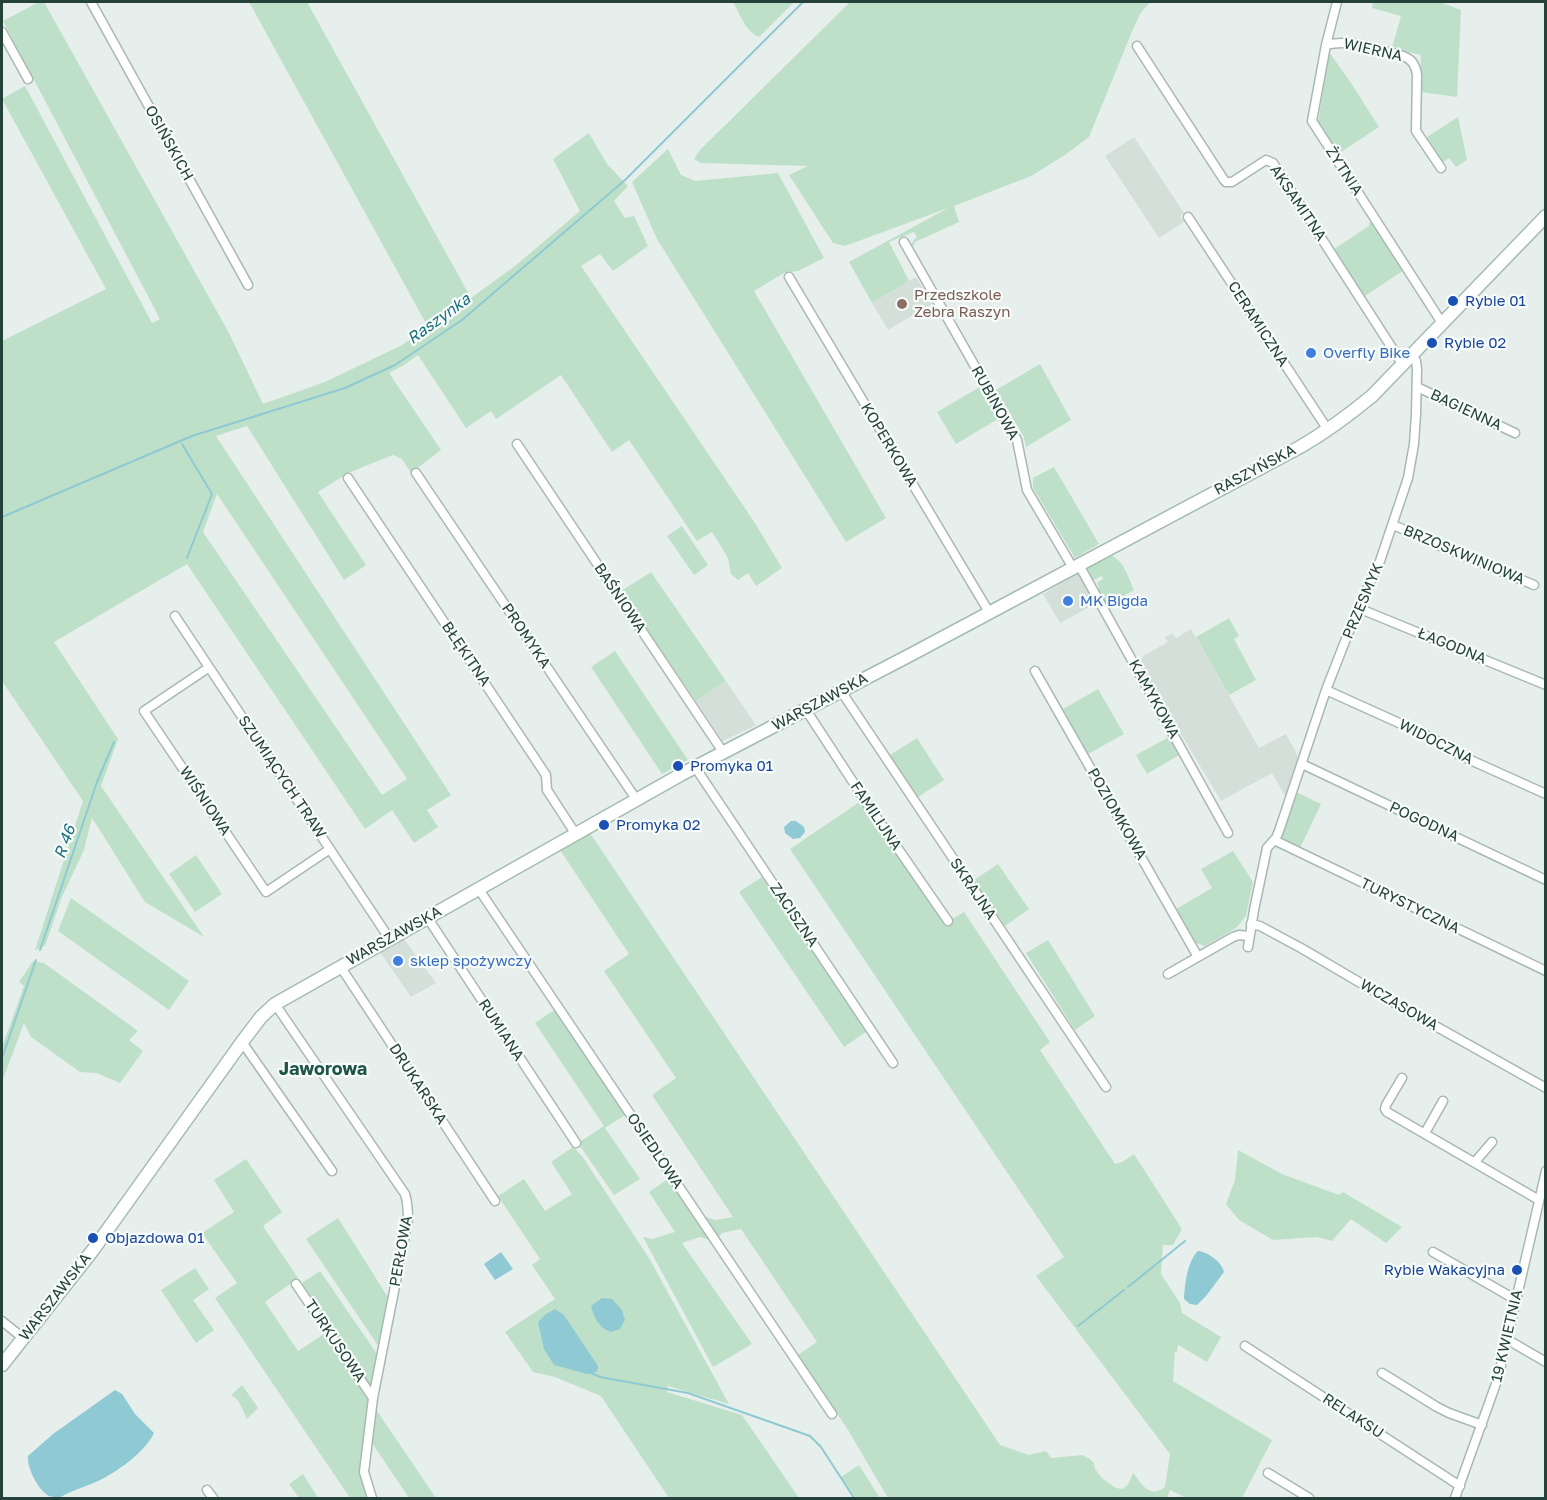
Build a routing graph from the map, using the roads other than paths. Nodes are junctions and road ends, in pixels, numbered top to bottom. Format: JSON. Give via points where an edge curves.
{"nodes":[{"id":1,"x":91,"y":2,"type":"edge"},
{"id":2,"x":1337,"y":2,"type":"edge"},
{"id":3,"x":2,"y":32,"type":"edge"},
{"id":4,"x":1326,"y":45,"type":"junction"},
{"id":5,"x":1137,"y":46,"type":"dead end"},
{"id":6,"x":28,"y":79,"type":"dead end"},
{"id":7,"x":1441,"y":168,"type":"dead end"},
{"id":8,"x":1545,"y":216,"type":"edge"},
{"id":9,"x":1188,"y":217,"type":"dead end"},
{"id":10,"x":904,"y":242,"type":"dead end"},
{"id":11,"x":789,"y":277,"type":"dead end"},
{"id":12,"x":248,"y":285,"type":"dead end"},
{"id":13,"x":1442,"y":323,"type":"junction"},
{"id":14,"x":1412,"y":355,"type":"junction"},
{"id":15,"x":1403,"y":365,"type":"junction"},
{"id":16,"x":1417,"y":387,"type":"junction"},
{"id":17,"x":1328,"y":430,"type":"junction"},
{"id":18,"x":1515,"y":433,"type":"dead end"},
{"id":19,"x":517,"y":444,"type":"dead end"},
{"id":20,"x":416,"y":473,"type":"dead end"},
{"id":21,"x":348,"y":478,"type":"dead end"},
{"id":22,"x":1393,"y":525,"type":"junction"},
{"id":23,"x":1076,"y":567,"type":"junction"},
{"id":24,"x":1534,"y":585,"type":"dead end"},
{"id":25,"x":1358,"y":608,"type":"junction"},
{"id":26,"x":989,"y":612,"type":"junction"},
{"id":27,"x":175,"y":616,"type":"dead end"},
{"id":28,"x":912,"y":654,"type":"joint"},
{"id":29,"x":208,"y":668,"type":"junction"},
{"id":30,"x":1035,"y":671,"type":"dead end"},
{"id":31,"x":1545,"y":685,"type":"edge"},
{"id":32,"x":1326,"y":690,"type":"junction"},
{"id":33,"x":840,"y":691,"type":"junction"},
{"id":34,"x":806,"y":710,"type":"junction"},
{"id":35,"x":723,"y":752,"type":"junction"},
{"id":36,"x":1302,"y":764,"type":"junction"},
{"id":37,"x":695,"y":767,"type":"junction"},
{"id":38,"x":1545,"y":794,"type":"edge"},
{"id":39,"x":636,"y":799,"type":"junction"},
{"id":40,"x":575,"y":833,"type":"junction"},
{"id":41,"x":1228,"y":833,"type":"dead end"},
{"id":42,"x":1274,"y":840,"type":"junction"},
{"id":43,"x":330,"y":849,"type":"junction"},
{"id":44,"x":1545,"y":880,"type":"edge"},
{"id":45,"x":478,"y":888,"type":"junction"},
{"id":46,"x":427,"y":917,"type":"junction"},
{"id":47,"x":948,"y":921,"type":"dead end"},
{"id":48,"x":1251,"y":924,"type":"junction"},
{"id":49,"x":1249,"y":936,"type":"junction"},
{"id":50,"x":389,"y":938,"type":"junction"},
{"id":51,"x":1248,"y":946,"type":"dead end"},
{"id":52,"x":1198,"y":957,"type":"junction"},
{"id":53,"x":340,"y":966,"type":"junction"},
{"id":54,"x":1545,"y":971,"type":"edge"},
{"id":55,"x":1168,"y":974,"type":"dead end"},
{"id":56,"x":275,"y":1004,"type":"junction"},
{"id":57,"x":242,"y":1042,"type":"junction"},
{"id":58,"x":893,"y":1063,"type":"dead end"},
{"id":59,"x":1402,"y":1078,"type":"dead end"},
{"id":60,"x":1106,"y":1087,"type":"dead end"},
{"id":61,"x":1545,"y":1088,"type":"edge"},
{"id":62,"x":1443,"y":1101,"type":"dead end"},
{"id":63,"x":1425,"y":1133,"type":"junction"},
{"id":64,"x":1492,"y":1142,"type":"dead end"},
{"id":65,"x":576,"y":1143,"type":"dead end"},
{"id":66,"x":1475,"y":1162,"type":"junction"},
{"id":67,"x":332,"y":1171,"type":"dead end"},
{"id":68,"x":1545,"y":1171,"type":"edge"},
{"id":69,"x":1539,"y":1200,"type":"junction"},
{"id":70,"x":495,"y":1201,"type":"dead end"},
{"id":71,"x":1433,"y":1252,"type":"dead end"},
{"id":72,"x":296,"y":1284,"type":"dead end"},
{"id":73,"x":1516,"y":1298,"type":"junction"},
{"id":74,"x":2,"y":1321,"type":"edge"},
{"id":75,"x":23,"y":1338,"type":"junction"},
{"id":76,"x":1508,"y":1340,"type":"junction"},
{"id":77,"x":1245,"y":1346,"type":"dead end"},
{"id":78,"x":1545,"y":1362,"type":"edge"},
{"id":79,"x":2,"y":1365,"type":"edge"},
{"id":80,"x":1382,"y":1372,"type":"dead end"},
{"id":81,"x":373,"y":1398,"type":"junction"},
{"id":82,"x":832,"y":1414,"type":"dead end"},
{"id":83,"x":1482,"y":1425,"type":"junction"},
{"id":84,"x":1268,"y":1473,"type":"dead end"},
{"id":85,"x":1460,"y":1486,"type":"junction"},
{"id":86,"x":207,"y":1490,"type":"dead end"},
{"id":87,"x":213,"y":1498,"type":"edge"},
{"id":88,"x":372,"y":1498,"type":"edge"},
{"id":89,"x":1309,"y":1498,"type":"edge"},
{"id":90,"x":1455,"y":1498,"type":"edge"}],
"edges":[{"from":1,"to":12,"type":"street","name":"OSIŃSKICH"},
{"from":2,"to":4,"type":"street","name":"ŻYTNIA"},
{"from":3,"to":6,"type":"street"},
{"from":4,"to":7,"type":"street","name":"WIERNA","via":[[1348,42],[1412,61],[1417,75],[1416,130]]},
{"from":4,"to":13,"type":"street","name":"ŻYTNIA","via":[[1312,124]]},
{"from":5,"to":15,"type":"street","name":"AKSAMITNA","via":[[1226,182],[1266,160],[1273,163]]},
{"from":8,"to":13,"type":"street","name":"RASZYŃSKA"},
{"from":9,"to":17,"type":"street","name":"CERAMICZNA"},
{"from":10,"to":23,"type":"street","name":"RUBINOWA","via":[[1017,441],[1027,489]]},
{"from":11,"to":26,"type":"street","name":"KOPERKOWA"},
{"from":13,"to":14,"type":"street","name":"RASZYŃSKA"},
{"from":14,"to":15,"type":"street","name":"RASZYŃSKA"},
{"from":14,"to":16,"type":"street","name":"PRZESMYK","via":[[1416,361]]},
{"from":15,"to":17,"type":"street","name":"RASZYŃSKA","via":[[1372,396]]},
{"from":16,"to":18,"type":"street","name":"BAGIENNA"},
{"from":16,"to":22,"type":"street","name":"PRZESMYK","via":[[1414,444]]},
{"from":17,"to":23,"type":"street","name":"RASZYŃSKA"},
{"from":19,"to":35,"type":"street","name":"BAŚNIOWA"},
{"from":20,"to":39,"type":"street","name":"PROMYKA"},
{"from":21,"to":40,"type":"street","name":"BŁĘKITNA","via":[[546,775],[547,790]]},
{"from":22,"to":24,"type":"street","name":"BRZOSKWINIOWA"},
{"from":22,"to":25,"type":"street","name":"PRZESMYK"},
{"from":23,"to":26,"type":"street","name":"RASZYŃSKA"},
{"from":23,"to":41,"type":"street","name":"KAMYKOWA"},
{"from":25,"to":31,"type":"street","name":"ŁAGODNA"},
{"from":25,"to":32,"type":"street","name":"PRZESMYK"},
{"from":26,"to":28,"type":"street","name":"RASZYŃSKA"},
{"from":27,"to":29,"type":"street","name":"SZUMIĄCYCH TRAW"},
{"from":28,"to":33,"type":"street","name":"WARSZAWSKA"},
{"from":29,"to":43,"type":"street","name":"SZUMIĄCYCH TRAW"},
{"from":29,"to":43,"type":"street","name":"WIŚNIOWA","via":[[144,711],[266,892]]},
{"from":30,"to":52,"type":"street","name":"POZIOMKOWA"},
{"from":32,"to":36,"type":"street","name":"PRZESMYK"},
{"from":32,"to":38,"type":"street","name":"WIDOCZNA"},
{"from":33,"to":34,"type":"street","name":"WARSZAWSKA"},
{"from":33,"to":60,"type":"street","name":"SKRAJNA"},
{"from":34,"to":35,"type":"street","name":"WARSZAWSKA"},
{"from":34,"to":47,"type":"street","name":"FAMILIJNA"},
{"from":35,"to":37,"type":"street","name":"WARSZAWSKA"},
{"from":36,"to":42,"type":"street","name":"PRZESMYK"},
{"from":36,"to":44,"type":"street","name":"POGODNA"},
{"from":37,"to":39,"type":"street","name":"WARSZAWSKA"},
{"from":37,"to":58,"type":"street","name":"ZACISZNA"},
{"from":39,"to":40,"type":"street","name":"WARSZAWSKA"},
{"from":40,"to":45,"type":"street","name":"WARSZAWSKA"},
{"from":42,"to":48,"type":"street","name":"PRZESMYK","via":[[1267,848]]},
{"from":42,"to":54,"type":"street","name":"TURYSTYCZNA"},
{"from":43,"to":50,"type":"street","name":"SZUMIĄCYCH TRAW"},
{"from":45,"to":46,"type":"street","name":"WARSZAWSKA"},
{"from":45,"to":82,"type":"street","name":"OSIEDLOWA"},
{"from":46,"to":50,"type":"street","name":"WARSZAWSKA"},
{"from":46,"to":65,"type":"street","name":"RUMIANA"},
{"from":48,"to":49,"type":"street","name":"PRZESMYK"},
{"from":48,"to":61,"type":"street","name":"WCZASOWA","via":[[1301,948]]},
{"from":49,"to":51,"type":"street","name":"PRZESMYK"},
{"from":49,"to":52,"type":"street","via":[[1236,935]]},
{"from":50,"to":53,"type":"street","name":"WARSZAWSKA"},
{"from":52,"to":55,"type":"street"},
{"from":53,"to":56,"type":"street","name":"WARSZAWSKA"},
{"from":53,"to":70,"type":"street","name":"DRUKARSKA"},
{"from":56,"to":57,"type":"street","name":"WARSZAWSKA"},
{"from":56,"to":81,"type":"street","name":"PERŁOWA","via":[[407,1200],[408,1220]]},
{"from":57,"to":67,"type":"street"},
{"from":57,"to":75,"type":"street","name":"WARSZAWSKA","via":[[93,1250]]},
{"from":59,"to":63,"type":"street","via":[[1385,1109]]},
{"from":62,"to":63,"type":"street"},
{"from":63,"to":66,"type":"street"},
{"from":64,"to":66,"type":"street"},
{"from":66,"to":69,"type":"street"},
{"from":68,"to":69,"type":"street","name":"19 KWIETNIA"},
{"from":69,"to":73,"type":"street","name":"19 KWIETNIA"},
{"from":71,"to":73,"type":"street"},
{"from":72,"to":81,"type":"street","name":"TURKUSOWA"},
{"from":73,"to":76,"type":"street","name":"19 KWIETNIA"},
{"from":74,"to":75,"type":"street"},
{"from":75,"to":79,"type":"street","name":"WARSZAWSKA"},
{"from":76,"to":78,"type":"street"},
{"from":76,"to":83,"type":"street","name":"19 KWIETNIA"},
{"from":77,"to":85,"type":"street","name":"RELAKSU"},
{"from":80,"to":83,"type":"street","via":[[1437,1407]]},
{"from":81,"to":88,"type":"street","name":"PERŁOWA","via":[[364,1472]]},
{"from":83,"to":85,"type":"street","name":"19 KWIETNIA"},
{"from":84,"to":89,"type":"street"},
{"from":85,"to":90,"type":"street","name":"19 KWIETNIA"},
{"from":86,"to":87,"type":"street"}]}
